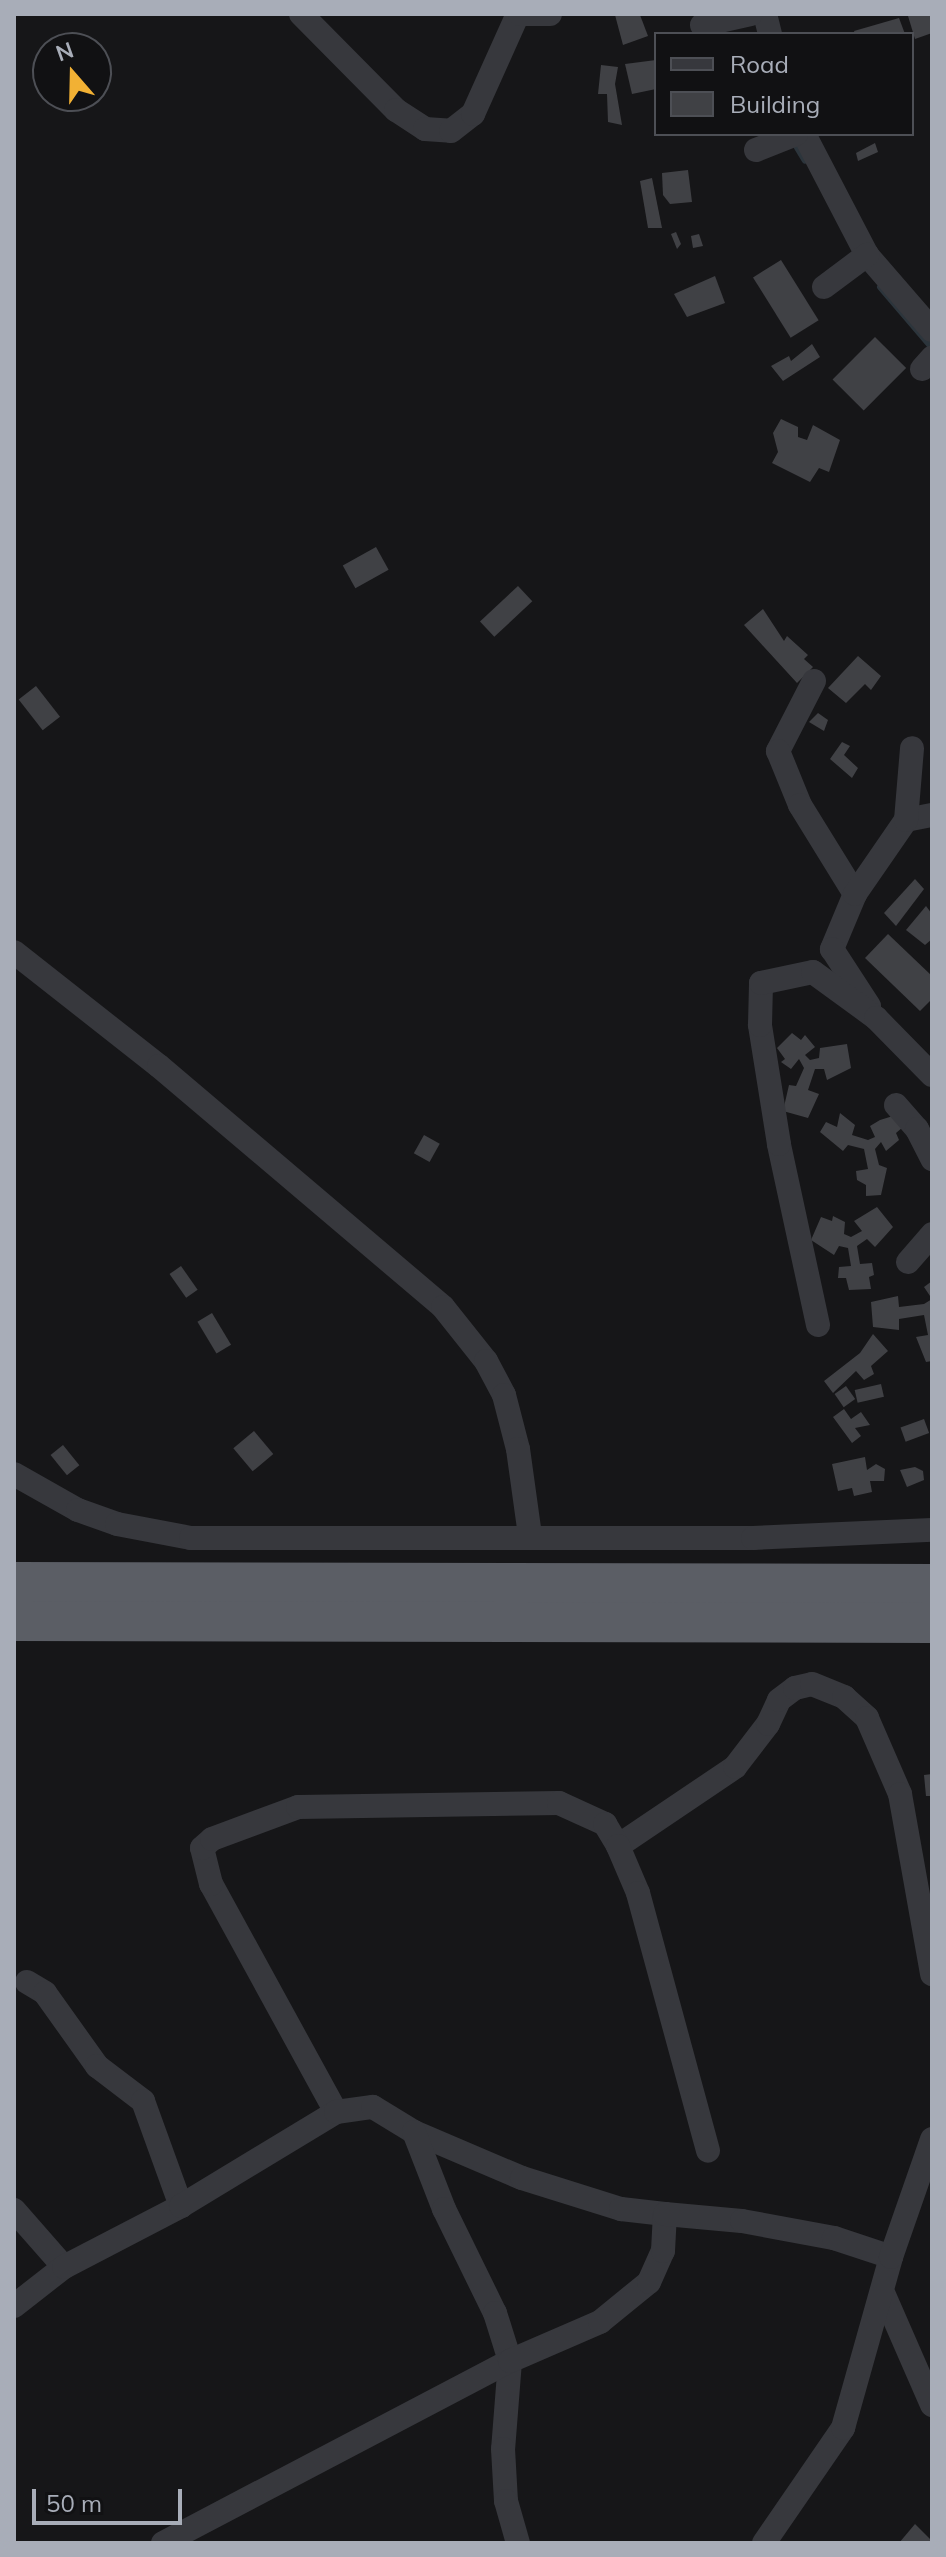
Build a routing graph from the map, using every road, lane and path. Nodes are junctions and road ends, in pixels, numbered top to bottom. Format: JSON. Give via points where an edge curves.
{"nodes":[{"id":1,"x":301,"y":14,"type":"edge"},
{"id":2,"x":519,"y":14,"type":"edge"},
{"id":3,"x":550,"y":14,"type":"edge"},
{"id":4,"x":751,"y":14,"type":"edge"},
{"id":5,"x":702,"y":25,"type":"dead end"},
{"id":6,"x":791,"y":136,"type":"edge"},
{"id":7,"x":805,"y":136,"type":"edge"},
{"id":8,"x":756,"y":150,"type":"dead end"},
{"id":9,"x":867,"y":255,"type":"junction"},
{"id":10,"x":824,"y":287,"type":"dead end"},
{"id":11,"x":932,"y":330,"type":"edge"},
{"id":12,"x":814,"y":681,"type":"dead end"},
{"id":13,"x":912,"y":748,"type":"dead end"},
{"id":14,"x":932,"y":815,"type":"edge"},
{"id":15,"x":906,"y":820,"type":"junction"},
{"id":16,"x":855,"y":894,"type":"junction"},
{"id":17,"x":14,"y":952,"type":"edge"},
{"id":18,"x":876,"y":1018,"type":"junction"},
{"id":19,"x":932,"y":1075,"type":"edge"},
{"id":20,"x":896,"y":1105,"type":"dead end"},
{"id":21,"x":932,"y":1159,"type":"edge"},
{"id":22,"x":932,"y":1234,"type":"edge"},
{"id":23,"x":908,"y":1262,"type":"dead end"},
{"id":24,"x":818,"y":1325,"type":"dead end"},
{"id":25,"x":14,"y":1474,"type":"edge"},
{"id":26,"x":932,"y":1530,"type":"edge"},
{"id":27,"x":530,"y":1536,"type":"junction"},
{"id":28,"x":14,"y":1582,"type":"edge"},
{"id":29,"x":932,"y":1584,"type":"edge"},
{"id":30,"x":14,"y":1621,"type":"edge"},
{"id":31,"x":932,"y":1623,"type":"edge"},
{"id":32,"x":618,"y":1846,"type":"junction"},
{"id":33,"x":932,"y":1974,"type":"edge"},
{"id":34,"x":27,"y":1982,"type":"dead end"},
{"id":35,"x":336,"y":2112,"type":"junction"},
{"id":36,"x":414,"y":2132,"type":"junction"},
{"id":37,"x":932,"y":2139,"type":"edge"},
{"id":38,"x":708,"y":2151,"type":"dead end"},
{"id":39,"x":181,"y":2206,"type":"junction"},
{"id":40,"x":14,"y":2210,"type":"edge"},
{"id":41,"x":665,"y":2214,"type":"junction"},
{"id":42,"x":891,"y":2257,"type":"junction"},
{"id":43,"x":64,"y":2267,"type":"junction"},
{"id":44,"x":884,"y":2295,"type":"junction"},
{"id":45,"x":14,"y":2306,"type":"edge"},
{"id":46,"x":510,"y":2361,"type":"junction"},
{"id":47,"x":932,"y":2405,"type":"edge"},
{"id":48,"x":163,"y":2543,"type":"edge"},
{"id":49,"x":518,"y":2543,"type":"edge"},
{"id":50,"x":764,"y":2543,"type":"edge"}],
"edges":[{"from":1,"to":2,"type":"street","via":[[396,110],[425,129],[451,131],[473,114]]},
{"from":2,"to":3,"type":"street"},
{"from":4,"to":5,"type":"street"},
{"from":6,"to":8,"type":"street"},
{"from":7,"to":9,"type":"street"},
{"from":9,"to":10,"type":"street"},
{"from":9,"to":11,"type":"street"},
{"from":12,"to":16,"type":"street","via":[[778,751],[782,770]]},
{"from":13,"to":15,"type":"street"},
{"from":14,"to":15,"type":"street"},
{"from":15,"to":16,"type":"street"},
{"from":16,"to":18,"type":"street","via":[[832,949]]},
{"from":17,"to":27,"type":"street","via":[[159,1066],[443,1307],[486,1361],[504,1395]]},
{"from":18,"to":19,"type":"street"},
{"from":18,"to":24,"type":"street","via":[[813,972],[761,983],[760,1025],[779,1144]]},
{"from":20,"to":21,"type":"street","via":[[917,1129]]},
{"from":22,"to":23,"type":"street"},
{"from":25,"to":27,"type":"street","via":[[78,1510],[117,1524],[191,1538]]},
{"from":26,"to":27,"type":"street","via":[[753,1538]]},
{"from":28,"to":29,"type":"highway"},
{"from":30,"to":31,"type":"highway"},
{"from":32,"to":33,"type":"street","via":[[735,1767],[779,1700],[795,1688],[812,1684],[844,1697],[867,1718],[900,1794]]},
{"from":32,"to":35,"type":"street","via":[[605,1824],[559,1803],[425,1802],[298,1807],[212,1839],[202,1848],[211,1884]]},
{"from":32,"to":38,"type":"street","via":[[638,1893]]},
{"from":34,"to":39,"type":"street","via":[[45,1993],[97,2066],[143,2101]]},
{"from":35,"to":36,"type":"street","via":[[373,2107]]},
{"from":35,"to":39,"type":"street"},
{"from":36,"to":41,"type":"street","via":[[522,2178],[621,2209]]},
{"from":36,"to":46,"type":"street","via":[[444,2209],[495,2313]]},
{"from":37,"to":42,"type":"street"},
{"from":39,"to":43,"type":"street"},
{"from":40,"to":43,"type":"street"},
{"from":41,"to":42,"type":"street","via":[[788,2229]]},
{"from":41,"to":46,"type":"street","via":[[663,2251],[649,2282],[630,2301],[600,2322]]},
{"from":42,"to":44,"type":"street"},
{"from":43,"to":45,"type":"street"},
{"from":44,"to":47,"type":"street"},
{"from":44,"to":50,"type":"street","via":[[843,2428]]},
{"from":46,"to":48,"type":"street"},
{"from":46,"to":49,"type":"street","via":[[503,2449],[506,2501]]}]}
